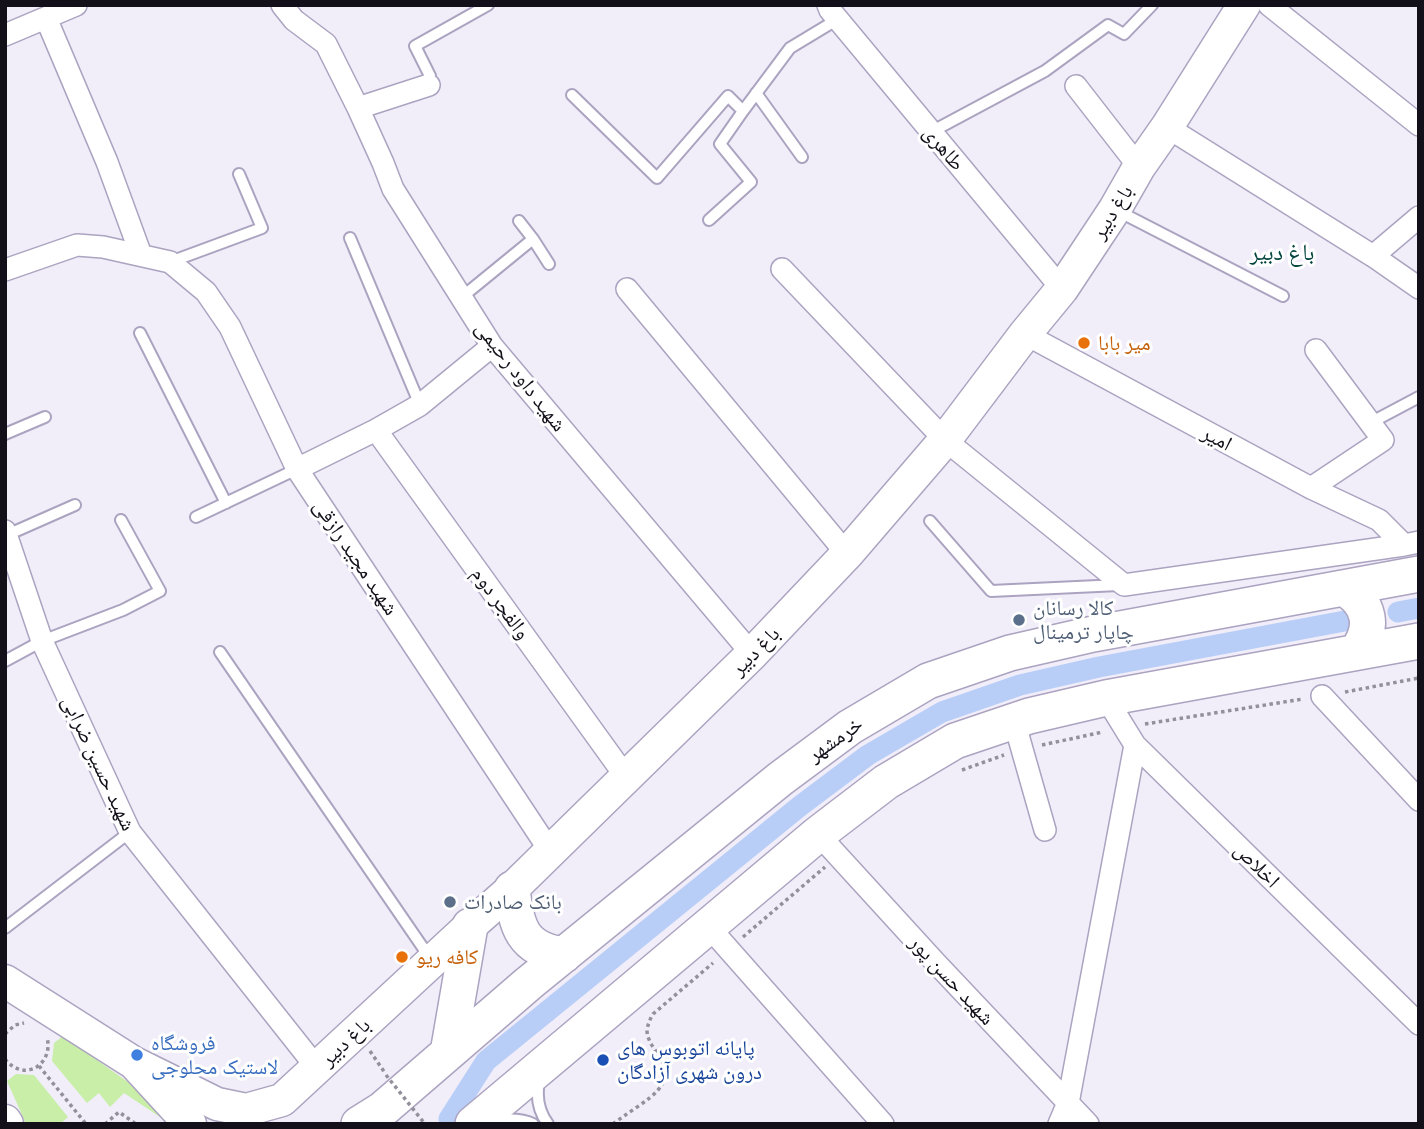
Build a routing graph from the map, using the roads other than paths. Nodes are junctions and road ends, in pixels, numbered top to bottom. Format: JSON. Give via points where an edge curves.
{"nodes":[{"id":1,"x":76,"y":5,"type":"edge"},
{"id":2,"x":282,"y":5,"type":"edge"},
{"id":3,"x":488,"y":5,"type":"edge"},
{"id":4,"x":1152,"y":5,"type":"edge"},
{"id":5,"x":1244,"y":5,"type":"edge"},
{"id":6,"x":1269,"y":5,"type":"edge"},
{"id":7,"x":833,"y":12,"type":"edge"},
{"id":8,"x":46,"y":18,"type":"junction"},
{"id":9,"x":5,"y":35,"type":"edge"},
{"id":10,"x":429,"y":85,"type":"joint"},
{"id":11,"x":1076,"y":86,"type":"dead end"},
{"id":12,"x":756,"y":93,"type":"junction"},
{"id":13,"x":572,"y":95,"type":"dead end"},
{"id":14,"x":358,"y":108,"type":"junction"},
{"id":15,"x":743,"y":111,"type":"junction"},
{"id":16,"x":1419,"y":125,"type":"edge"},
{"id":17,"x":1167,"y":127,"type":"junction"},
{"id":18,"x":931,"y":132,"type":"junction"},
{"id":19,"x":802,"y":156,"type":"dead end"},
{"id":20,"x":1139,"y":167,"type":"junction"},
{"id":21,"x":239,"y":174,"type":"dead end"},
{"id":22,"x":1115,"y":209,"type":"junction"},
{"id":23,"x":1419,"y":217,"type":"edge"},
{"id":24,"x":709,"y":220,"type":"dead end"},
{"id":25,"x":519,"y":221,"type":"dead end"},
{"id":26,"x":350,"y":237,"type":"dead end"},
{"id":27,"x":533,"y":239,"type":"junction"},
{"id":28,"x":141,"y":255,"type":"junction"},
{"id":29,"x":1373,"y":256,"type":"junction"},
{"id":30,"x":170,"y":262,"type":"junction"},
{"id":31,"x":549,"y":264,"type":"dead end"},
{"id":32,"x":782,"y":269,"type":"dead end"},
{"id":33,"x":5,"y":270,"type":"edge"},
{"id":34,"x":1419,"y":288,"type":"edge"},
{"id":35,"x":627,"y":289,"type":"dead end"},
{"id":36,"x":1062,"y":289,"type":"junction"},
{"id":37,"x":1283,"y":296,"type":"dead end"},
{"id":38,"x":462,"y":298,"type":"junction"},
{"id":39,"x":140,"y":333,"type":"dead end"},
{"id":40,"x":1025,"y":334,"type":"junction"},
{"id":41,"x":492,"y":346,"type":"junction"},
{"id":42,"x":1316,"y":349,"type":"dead end"},
{"id":43,"x":1419,"y":397,"type":"edge"},
{"id":44,"x":420,"y":405,"type":"junction"},
{"id":45,"x":45,"y":417,"type":"dead end"},
{"id":46,"x":1370,"y":423,"type":"junction"},
{"id":47,"x":376,"y":430,"type":"junction"},
{"id":48,"x":5,"y":434,"type":"edge"},
{"id":49,"x":945,"y":440,"type":"junction"},
{"id":50,"x":297,"y":469,"type":"junction"},
{"id":51,"x":1311,"y":488,"type":"junction"},
{"id":52,"x":226,"y":503,"type":"junction"},
{"id":53,"x":75,"y":505,"type":"dead end"},
{"id":54,"x":196,"y":517,"type":"dead end"},
{"id":55,"x":121,"y":520,"type":"dead end"},
{"id":56,"x":930,"y":521,"type":"dead end"},
{"id":57,"x":6,"y":533,"type":"edge"},
{"id":58,"x":847,"y":554,"type":"junction"},
{"id":59,"x":1414,"y":554,"type":"edge"},
{"id":60,"x":1124,"y":585,"type":"junction"},
{"id":61,"x":1344,"y":587,"type":"junction"},
{"id":62,"x":41,"y":640,"type":"junction"},
{"id":63,"x":1419,"y":641,"type":"edge"},
{"id":64,"x":220,"y":652,"type":"dead end"},
{"id":65,"x":1356,"y":652,"type":"junction"},
{"id":66,"x":752,"y":654,"type":"junction"},
{"id":67,"x":5,"y":661,"type":"edge"},
{"id":68,"x":1322,"y":696,"type":"road end"},
{"id":69,"x":1106,"y":698,"type":"junction"},
{"id":70,"x":1018,"y":735,"type":"junction"},
{"id":71,"x":1130,"y":736,"type":"junction"},
{"id":72,"x":625,"y":777,"type":"junction"},
{"id":73,"x":1419,"y":800,"type":"edge"},
{"id":74,"x":1045,"y":830,"type":"dead end"},
{"id":75,"x":130,"y":832,"type":"junction"},
{"id":76,"x":828,"y":845,"type":"junction"},
{"id":77,"x":550,"y":851,"type":"junction"},
{"id":78,"x":512,"y":889,"type":"junction"},
{"id":79,"x":470,"y":926,"type":"junction"},
{"id":80,"x":5,"y":928,"type":"edge"},
{"id":81,"x":719,"y":938,"type":"junction"},
{"id":82,"x":564,"y":955,"type":"junction"},
{"id":83,"x":432,"y":962,"type":"junction"},
{"id":84,"x":5,"y":981,"type":"edge"},
{"id":85,"x":29,"y":1017,"type":"edge"},
{"id":86,"x":1419,"y":1024,"type":"edge"},
{"id":87,"x":448,"y":1053,"type":"junction"},
{"id":88,"x":134,"y":1063,"type":"junction"},
{"id":89,"x":543,"y":1065,"type":"junction"},
{"id":90,"x":317,"y":1068,"type":"junction"},
{"id":91,"x":1069,"y":1103,"type":"junction"},
{"id":92,"x":375,"y":1108,"type":"edge"},
{"id":93,"x":190,"y":1124,"type":"edge"},
{"id":94,"x":473,"y":1124,"type":"edge"},
{"id":95,"x":479,"y":1124,"type":"edge"},
{"id":96,"x":533,"y":1124,"type":"edge"},
{"id":97,"x":548,"y":1124,"type":"edge"},
{"id":98,"x":883,"y":1124,"type":"edge"},
{"id":99,"x":1059,"y":1124,"type":"edge"},
{"id":100,"x":1088,"y":1124,"type":"edge"}],
"edges":[{"from":1,"to":8,"type":"street"},
{"from":2,"to":14,"type":"street","name":"شهید داود رحیمی","via":[[326,44]]},
{"from":3,"to":10,"type":"lane","via":[[415,46],[430,76]]},
{"from":4,"to":18,"type":"lane","via":[[1124,34],[1108,25],[1045,71]]},
{"from":5,"to":17,"type":"main road","name":"باغ دبیر"},
{"from":6,"to":16,"type":"street"},
{"from":7,"to":12,"type":"lane","via":[[790,48]]},
{"from":7,"to":18,"type":"street","name":"طاهری"},
{"from":8,"to":9,"type":"street"},
{"from":8,"to":28,"type":"street"},
{"from":10,"to":14,"type":"street"},
{"from":11,"to":20,"type":"street"},
{"from":12,"to":15,"type":"lane"},
{"from":12,"to":19,"type":"lane"},
{"from":13,"to":15,"type":"lane","via":[[657,178],[728,96]]},
{"from":14,"to":38,"type":"street","name":"شهید داود رحیمی","via":[[393,189]]},
{"from":15,"to":24,"type":"lane","via":[[720,144],[751,182]]},
{"from":17,"to":20,"type":"main road","name":"باغ دبیر"},
{"from":17,"to":29,"type":"street"},
{"from":18,"to":36,"type":"street","name":"طاهری"},
{"from":20,"to":22,"type":"main road","name":"باغ دبیر"},
{"from":21,"to":30,"type":"lane","via":[[262,228]]},
{"from":22,"to":36,"type":"main road","name":"باغ دبیر"},
{"from":22,"to":37,"type":"lane"},
{"from":23,"to":29,"type":"street"},
{"from":25,"to":27,"type":"lane"},
{"from":26,"to":44,"type":"lane"},
{"from":27,"to":31,"type":"lane"},
{"from":27,"to":38,"type":"lane"},
{"from":28,"to":30,"type":"street"},
{"from":28,"to":33,"type":"street","via":[[77,245]]},
{"from":29,"to":34,"type":"street"},
{"from":30,"to":50,"type":"street","name":"شهید مجید رازقی","via":[[206,292],[230,327]]},
{"from":32,"to":49,"type":"street"},
{"from":35,"to":58,"type":"street"},
{"from":36,"to":40,"type":"main road","name":"باغ دبیر"},
{"from":38,"to":41,"type":"street","name":"شهید داود رحیمی"},
{"from":39,"to":52,"type":"lane"},
{"from":40,"to":49,"type":"main road","name":"باغ دبیر"},
{"from":40,"to":51,"type":"street","name":"امیر"},
{"from":41,"to":44,"type":"street"},
{"from":41,"to":66,"type":"street","name":"شهید داود رحیمی"},
{"from":42,"to":46,"type":"street"},
{"from":43,"to":46,"type":"lane"},
{"from":44,"to":47,"type":"street"},
{"from":45,"to":48,"type":"lane"},
{"from":46,"to":51,"type":"street","via":[[1383,440]]},
{"from":47,"to":50,"type":"street"},
{"from":47,"to":72,"type":"street","name":"والفجر دوم"},
{"from":49,"to":58,"type":"main road","name":"باغ دبیر"},
{"from":49,"to":60,"type":"street"},
{"from":50,"to":52,"type":"lane"},
{"from":50,"to":77,"type":"street","name":"شهید مجید رازقی"},
{"from":51,"to":59,"type":"street","name":"امیر","via":[[1379,520]]},
{"from":52,"to":54,"type":"lane"},
{"from":53,"to":57,"type":"lane"},
{"from":55,"to":62,"type":"lane","via":[[160,592]]},
{"from":56,"to":60,"type":"lane","via":[[991,591]]},
{"from":57,"to":62,"type":"street","name":"شهید حسین ضرابی"},
{"from":58,"to":66,"type":"main road","name":"باغ دبیر"},
{"from":59,"to":60,"type":"street"},
{"from":59,"to":61,"type":"main road","name":"خرمشهر"},
{"from":61,"to":65,"type":"main road","via":[[1359,599],[1367,617],[1366,635]]},
{"from":61,"to":82,"type":"main road","name":"خرمشهر","via":[[1093,634],[1010,653],[928,681],[850,727],[780,779]]},
{"from":62,"to":67,"type":"lane"},
{"from":62,"to":75,"type":"street","name":"شهید حسین ضرابی"},
{"from":63,"to":65,"type":"main road"},
{"from":64,"to":83,"type":"lane"},
{"from":65,"to":69,"type":"main road"},
{"from":66,"to":72,"type":"main road","name":"باغ دبیر"},
{"from":68,"to":73,"type":"street"},
{"from":69,"to":70,"type":"main road","via":[[1028,716]]},
{"from":69,"to":71,"type":"street","name":"اخلاص"},
{"from":70,"to":74,"type":"street"},
{"from":70,"to":76,"type":"main road","via":[[955,741],[886,782]]},
{"from":71,"to":86,"type":"street","name":"اخلاص"},
{"from":71,"to":91,"type":"street"},
{"from":72,"to":77,"type":"main road","name":"باغ دبیر"},
{"from":75,"to":80,"type":"lane"},
{"from":75,"to":90,"type":"street","name":"شهید حسین ضرابی"},
{"from":76,"to":81,"type":"main road"},
{"from":76,"to":91,"type":"street","name":"شهید حسن پور"},
{"from":77,"to":78,"type":"main road","name":"باغ دبیر"},
{"from":78,"to":79,"type":"main road","name":"باغ دبیر"},
{"from":78,"to":82,"type":"main road","via":[[522,932],[540,949]]},
{"from":79,"to":83,"type":"main road","name":"باغ دبیر"},
{"from":79,"to":87,"type":"main road"},
{"from":81,"to":89,"type":"main road"},
{"from":81,"to":98,"type":"street"},
{"from":82,"to":87,"type":"main road","name":"خرمشهر"},
{"from":83,"to":90,"type":"main road","name":"باغ دبیر"},
{"from":84,"to":85,"type":"main road"},
{"from":85,"to":88,"type":"main road"},
{"from":87,"to":92,"type":"main road","name":"خرمشهر"},
{"from":88,"to":90,"type":"main road","name":"باغ دبیر","via":[[217,1104],[246,1110],[282,1100]]},
{"from":88,"to":93,"type":"main road"},
{"from":89,"to":94,"type":"main road"},
{"from":89,"to":97,"type":"lane","via":[[538,1107]]},
{"from":91,"to":99,"type":"street"},
{"from":91,"to":100,"type":"street","name":"شهید حسن پور"},
{"from":95,"to":96,"type":"lane","via":[[505,1119]]}]}
